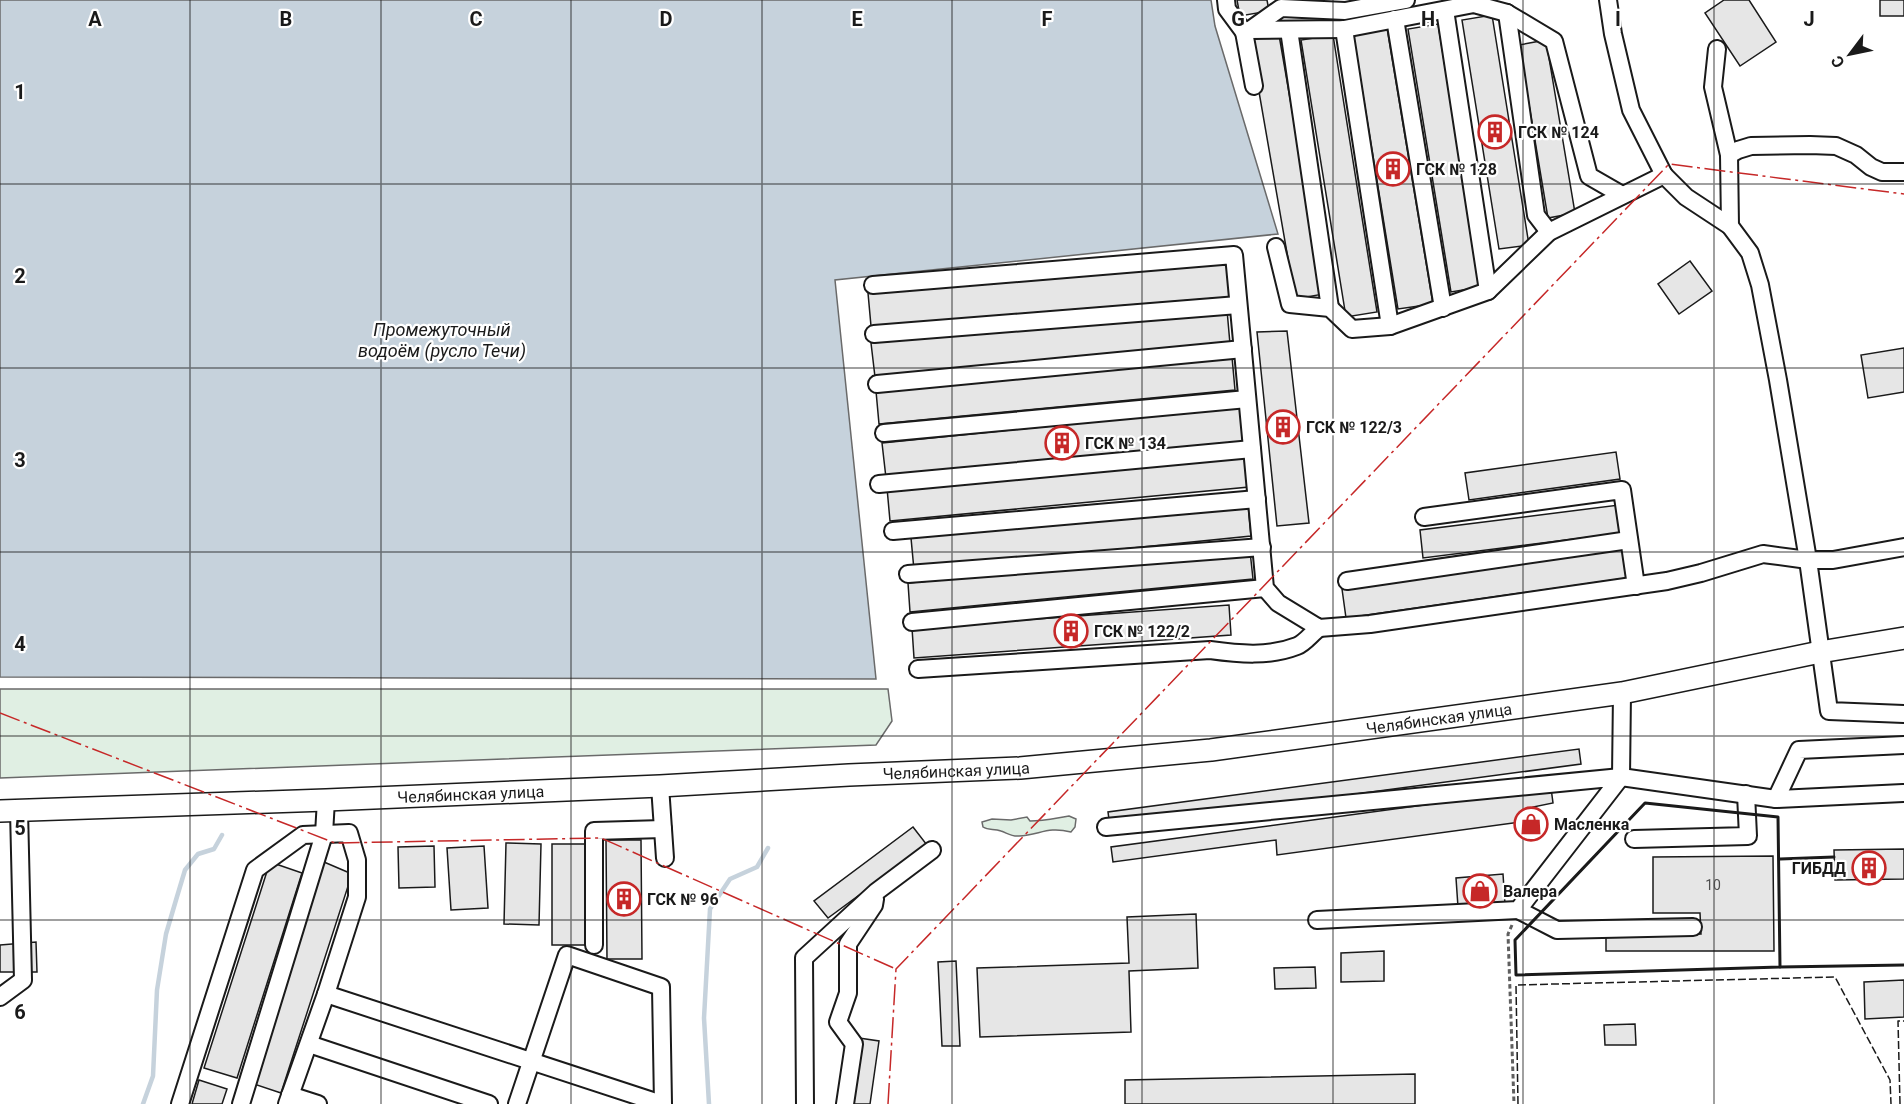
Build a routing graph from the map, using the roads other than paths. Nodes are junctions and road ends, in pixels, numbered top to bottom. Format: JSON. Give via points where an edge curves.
{"nodes":[{"id":1,"x":1226,"y":0,"type":"edge"},
{"id":2,"x":1608,"y":0,"type":"edge"},
{"id":3,"x":1396,"y":1,"type":"edge"},
{"id":4,"x":1280,"y":4,"type":"edge"},
{"id":5,"x":1344,"y":5,"type":"edge"},
{"id":6,"x":1445,"y":10,"type":"junction"},
{"id":7,"x":1507,"y":13,"type":"junction"},
{"id":8,"x":1395,"y":20,"type":"junction"},
{"id":9,"x":1344,"y":29,"type":"junction"},
{"id":10,"x":1290,"y":30,"type":"junction"},
{"id":11,"x":1247,"y":31,"type":"junction"},
{"id":12,"x":1717,"y":49,"type":"dead end"},
{"id":13,"x":1254,"y":86,"type":"dead end"},
{"id":14,"x":1729,"y":155,"type":"junction"},
{"id":15,"x":1904,"y":172,"type":"edge"},
{"id":16,"x":1664,"y":175,"type":"junction"},
{"id":17,"x":1622,"y":195,"type":"junction"},
{"id":18,"x":1730,"y":226,"type":"junction"},
{"id":19,"x":1549,"y":232,"type":"junction"},
{"id":20,"x":1276,"y":247,"type":"dead end"},
{"id":21,"x":873,"y":285,"type":"dead end"},
{"id":22,"x":1488,"y":291,"type":"junction"},
{"id":23,"x":1238,"y":305,"type":"junction"},
{"id":24,"x":1330,"y":308,"type":"junction"},
{"id":25,"x":1443,"y":308,"type":"junction"},
{"id":26,"x":1390,"y":326,"type":"junction"},
{"id":27,"x":874,"y":334,"type":"dead end"},
{"id":28,"x":1243,"y":349,"type":"junction"},
{"id":29,"x":877,"y":384,"type":"dead end"},
{"id":30,"x":1247,"y":399,"type":"junction"},
{"id":31,"x":884,"y":433,"type":"dead end"},
{"id":32,"x":1252,"y":449,"type":"junction"},
{"id":33,"x":879,"y":484,"type":"dead end"},
{"id":34,"x":1257,"y":499,"type":"junction"},
{"id":35,"x":1424,"y":517,"type":"dead end"},
{"id":36,"x":893,"y":531,"type":"dead end"},
{"id":37,"x":1629,"y":540,"type":"junction"},
{"id":38,"x":1262,"y":547,"type":"junction"},
{"id":39,"x":1904,"y":547,"type":"edge"},
{"id":40,"x":1808,"y":560,"type":"junction"},
{"id":41,"x":908,"y":574,"type":"dead end"},
{"id":42,"x":1347,"y":581,"type":"dead end"},
{"id":43,"x":1636,"y":586,"type":"junction"},
{"id":44,"x":1265,"y":588,"type":"junction"},
{"id":45,"x":912,"y":622,"type":"dead end"},
{"id":46,"x":1319,"y":628,"type":"junction"},
{"id":47,"x":1904,"y":638,"type":"edge"},
{"id":48,"x":1820,"y":652,"type":"junction"},
{"id":49,"x":918,"y":669,"type":"dead end"},
{"id":50,"x":1622,"y":693,"type":"junction"},
{"id":51,"x":1904,"y":714,"type":"edge"},
{"id":52,"x":1904,"y":745,"type":"edge"},
{"id":53,"x":1621,"y":777,"type":"junction"},
{"id":54,"x":660,"y":786,"type":"junction"},
{"id":55,"x":1903,"y":793,"type":"edge"},
{"id":56,"x":1746,"y":794,"type":"junction"},
{"id":57,"x":1776,"y":799,"type":"junction"},
{"id":58,"x":326,"y":800,"type":"junction"},
{"id":59,"x":9,"y":810,"type":"edge"},
{"id":60,"x":1106,"y":827,"type":"dead end"},
{"id":61,"x":663,"y":829,"type":"junction"},
{"id":62,"x":324,"y":834,"type":"junction"},
{"id":63,"x":1634,"y":839,"type":"dead end"},
{"id":64,"x":932,"y":850,"type":"dead end"},
{"id":65,"x":665,"y":858,"type":"dead end"},
{"id":66,"x":876,"y":892,"type":"junction"},
{"id":67,"x":1518,"y":910,"type":"junction"},
{"id":68,"x":1317,"y":920,"type":"dead end"},
{"id":69,"x":1693,"y":927,"type":"dead end"},
{"id":70,"x":594,"y":945,"type":"dead end"},
{"id":71,"x":326,"y":994,"type":"junction"},
{"id":72,"x":0,"y":997,"type":"edge"},
{"id":73,"x":309,"y":1044,"type":"junction"},
{"id":74,"x":531,"y":1061,"type":"junction"},
{"id":75,"x":288,"y":1100,"type":"edge"},
{"id":76,"x":180,"y":1104,"type":"edge"},
{"id":77,"x":241,"y":1104,"type":"edge"},
{"id":78,"x":318,"y":1104,"type":"edge"},
{"id":79,"x":489,"y":1104,"type":"edge"},
{"id":80,"x":517,"y":1104,"type":"edge"},
{"id":81,"x":663,"y":1104,"type":"edge"},
{"id":82,"x":805,"y":1104,"type":"edge"},
{"id":83,"x":845,"y":1104,"type":"edge"}],
"edges":[{"from":1,"to":11,"type":"lane","via":[[1227,9]]},
{"from":2,"to":16,"type":"lane","via":[[1631,110]]},
{"from":3,"to":5,"type":"lane"},
{"from":4,"to":5,"type":"lane"},
{"from":4,"to":11,"type":"lane"},
{"from":6,"to":7,"type":"lane","via":[[1474,4]]},
{"from":6,"to":8,"type":"lane"},
{"from":6,"to":22,"type":"lane"},
{"from":7,"to":17,"type":"lane","via":[[1554,41],[1589,176]]},
{"from":7,"to":19,"type":"lane","via":[[1536,215]]},
{"from":8,"to":9,"type":"lane"},
{"from":8,"to":25,"type":"lane"},
{"from":9,"to":10,"type":"lane"},
{"from":9,"to":26,"type":"lane"},
{"from":10,"to":11,"type":"lane"},
{"from":10,"to":24,"type":"lane"},
{"from":11,"to":13,"type":"lane"},
{"from":12,"to":14,"type":"lane","via":[[1713,87]]},
{"from":14,"to":15,"type":"lane","via":[[1751,146],[1836,146],[1882,172]]},
{"from":14,"to":18,"type":"lane"},
{"from":16,"to":17,"type":"lane"},
{"from":16,"to":18,"type":"lane","via":[[1686,197]]},
{"from":17,"to":19,"type":"lane"},
{"from":18,"to":40,"type":"lane","via":[[1750,253],[1760,285]]},
{"from":19,"to":22,"type":"lane"},
{"from":20,"to":24,"type":"lane","via":[[1290,304]]},
{"from":21,"to":23,"type":"lane","via":[[1234,255]]},
{"from":22,"to":25,"type":"lane"},
{"from":23,"to":27,"type":"lane"},
{"from":23,"to":28,"type":"lane"},
{"from":24,"to":26,"type":"lane","via":[[1352,329]]},
{"from":25,"to":26,"type":"lane"},
{"from":28,"to":29,"type":"lane"},
{"from":28,"to":30,"type":"lane"},
{"from":30,"to":31,"type":"lane"},
{"from":30,"to":32,"type":"lane"},
{"from":32,"to":33,"type":"lane"},
{"from":32,"to":34,"type":"lane"},
{"from":34,"to":36,"type":"lane"},
{"from":34,"to":38,"type":"lane"},
{"from":35,"to":37,"type":"lane","via":[[1622,490]]},
{"from":37,"to":42,"type":"lane"},
{"from":37,"to":43,"type":"lane"},
{"from":38,"to":41,"type":"lane"},
{"from":38,"to":44,"type":"lane"},
{"from":39,"to":40,"type":"lane","via":[[1833,560]]},
{"from":40,"to":43,"type":"lane","via":[[1763,554],[1701,573]]},
{"from":40,"to":48,"type":"lane"},
{"from":43,"to":46,"type":"lane"},
{"from":44,"to":45,"type":"lane"},
{"from":44,"to":46,"type":"lane","via":[[1278,603]]},
{"from":46,"to":49,"type":"lane","via":[[1299,646],[1244,655],[1210,650]]},
{"from":47,"to":48,"type":"main road","name":"Челябинская улица"},
{"from":48,"to":50,"type":"main road","name":"Челябинская улица"},
{"from":48,"to":51,"type":"lane","via":[[1829,711]]},
{"from":50,"to":53,"type":"lane"},
{"from":50,"to":54,"type":"main road","name":"Челябинская улица","via":[[1223,748],[1087,762]]},
{"from":52,"to":57,"type":"lane","via":[[1799,750]]},
{"from":53,"to":56,"type":"lane"},
{"from":53,"to":60,"type":"lane"},
{"from":53,"to":67,"type":"lane"},
{"from":54,"to":58,"type":"main road","name":"Челябинская улица"},
{"from":54,"to":61,"type":"lane"},
{"from":55,"to":57,"type":"lane"},
{"from":56,"to":57,"type":"lane"},
{"from":56,"to":63,"type":"lane","via":[[1748,836]]},
{"from":58,"to":59,"type":"main road","name":"Челябинская улица"},
{"from":58,"to":62,"type":"lane"},
{"from":59,"to":72,"type":"lane","via":[[23,980]]},
{"from":61,"to":65,"type":"lane"},
{"from":61,"to":70,"type":"lane","via":[[594,831]]},
{"from":62,"to":71,"type":"lane","via":[[349,833],[357,860],[357,897]]},
{"from":62,"to":76,"type":"lane","via":[[303,835],[255,870]]},
{"from":62,"to":77,"type":"lane"},
{"from":64,"to":66,"type":"lane"},
{"from":66,"to":82,"type":"lane","via":[[804,958]]},
{"from":66,"to":83,"type":"lane","via":[[874,905],[848,944],[848,993],[838,1022],[854,1044]]},
{"from":67,"to":68,"type":"lane"},
{"from":67,"to":69,"type":"lane","via":[[1557,930]]},
{"from":71,"to":73,"type":"lane"},
{"from":71,"to":74,"type":"lane"},
{"from":73,"to":75,"type":"lane"},
{"from":73,"to":79,"type":"lane"},
{"from":74,"to":80,"type":"lane"},
{"from":74,"to":81,"type":"lane"},
{"from":74,"to":81,"type":"lane","via":[[567,955],[662,987]]},
{"from":75,"to":78,"type":"lane"}]}
